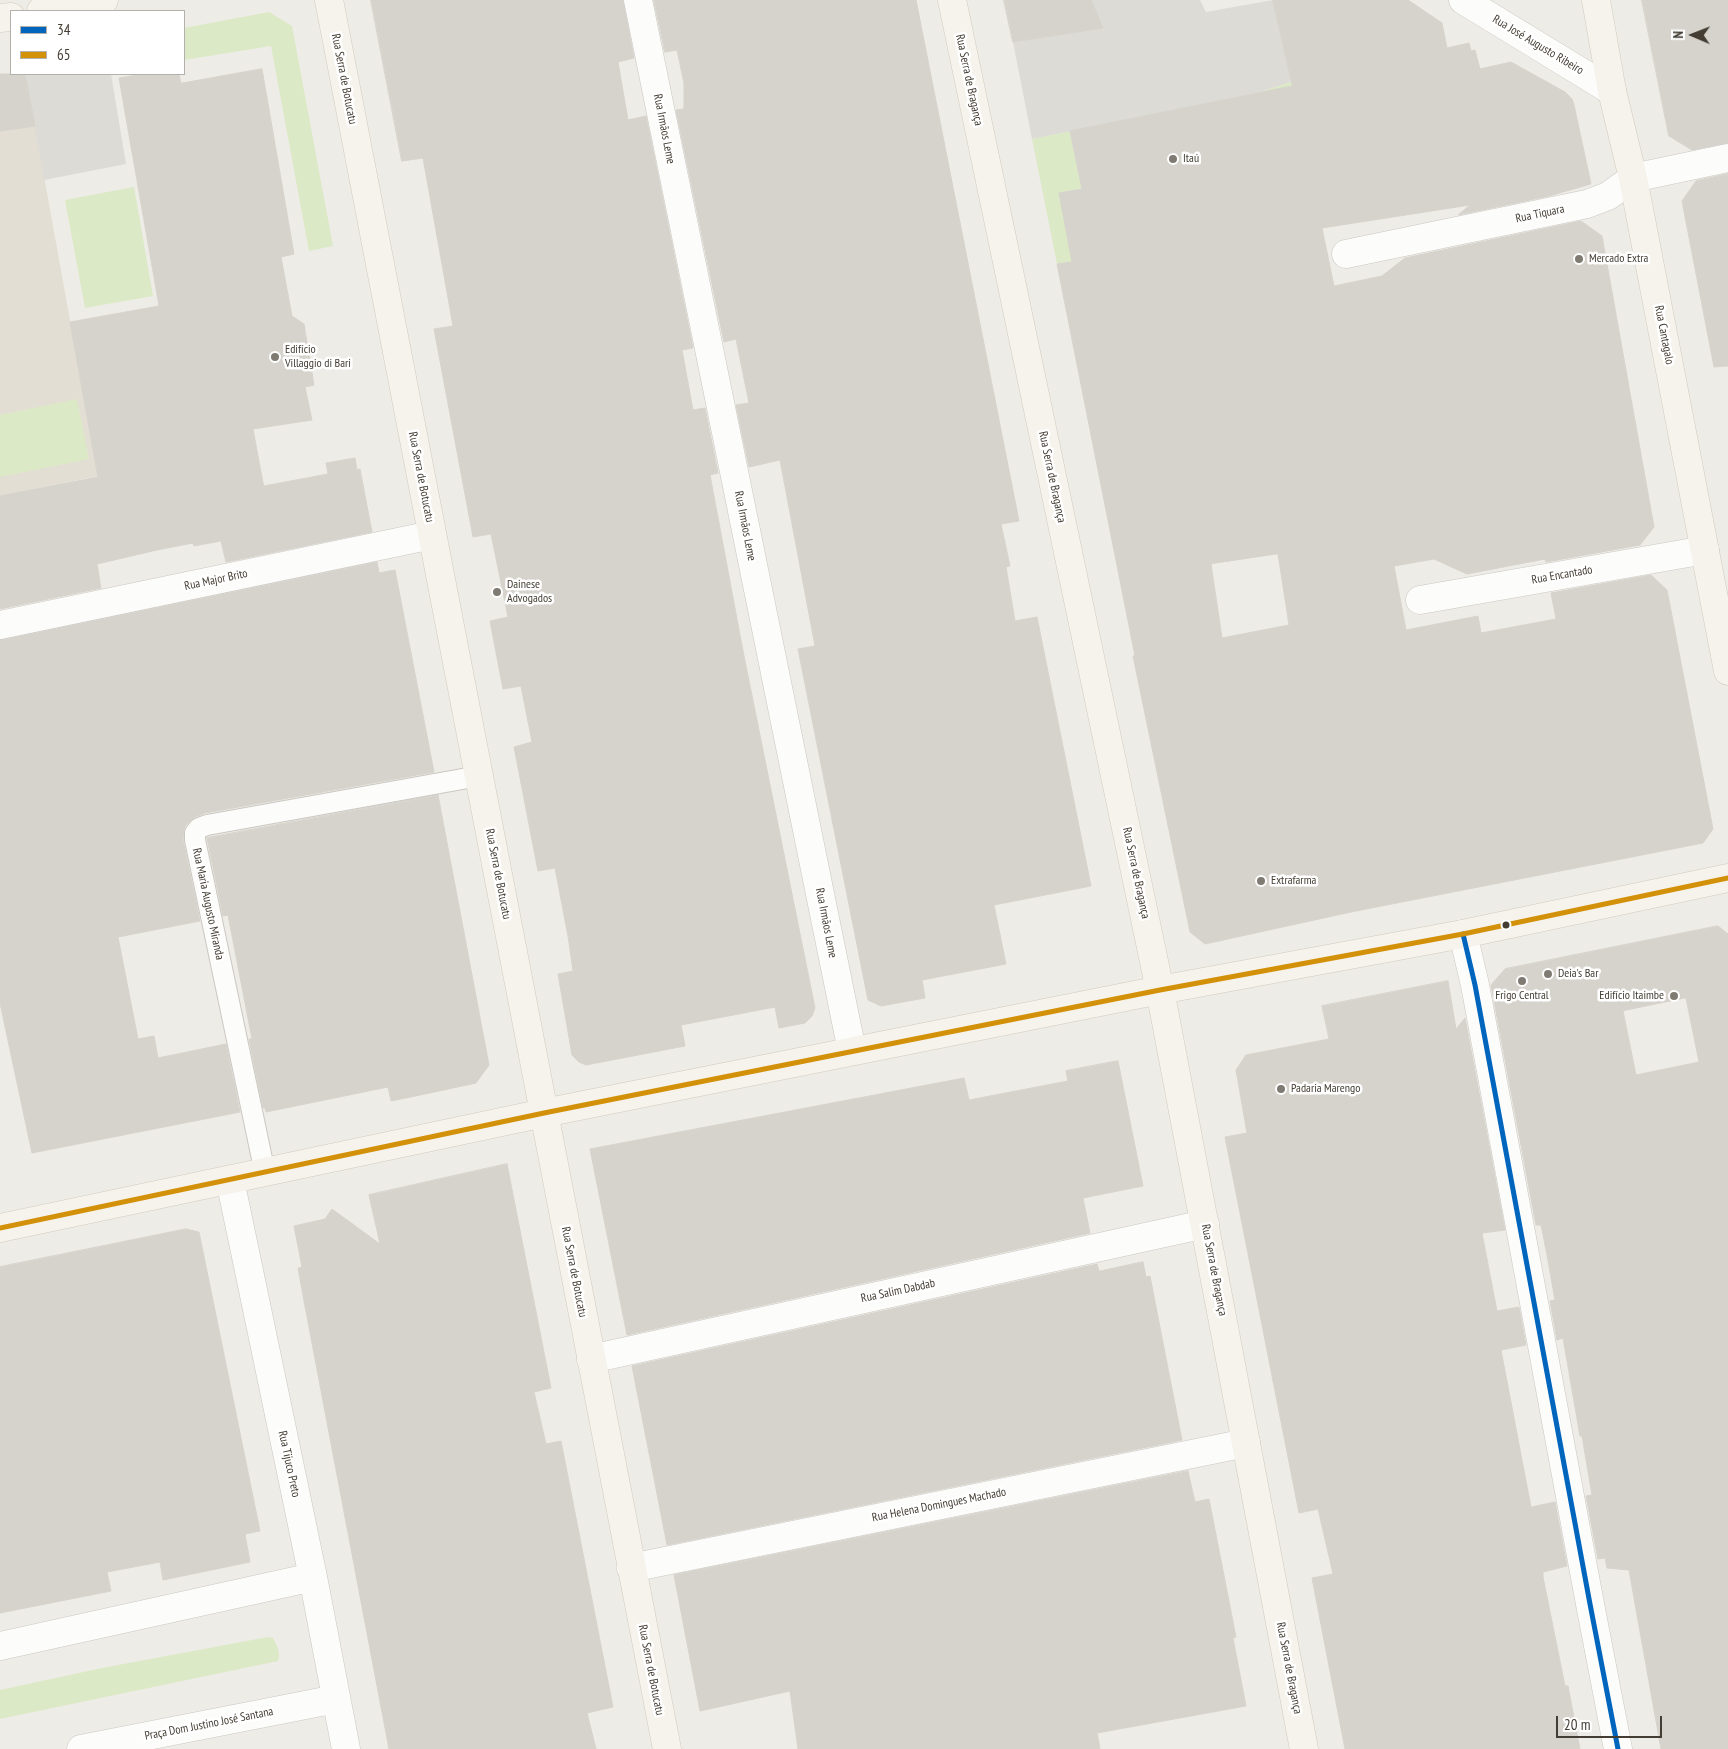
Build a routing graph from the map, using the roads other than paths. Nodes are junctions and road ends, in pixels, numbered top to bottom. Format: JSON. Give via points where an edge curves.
{"nodes":[{"id":1,"x":104,"y":0,"type":"edge"},
{"id":2,"x":329,"y":0,"type":"edge"},
{"id":3,"x":638,"y":0,"type":"edge"},
{"id":4,"x":952,"y":0,"type":"edge"},
{"id":5,"x":1463,"y":0,"type":"edge"},
{"id":6,"x":1596,"y":0,"type":"edge"},
{"id":7,"x":47,"y":10,"type":"edge"},
{"id":8,"x":1612,"y":91,"type":"junction"},
{"id":9,"x":1728,"y":158,"type":"edge"},
{"id":10,"x":1633,"y":178,"type":"junction"},
{"id":11,"x":1346,"y":254,"type":"dead end"},
{"id":12,"x":432,"y":535,"type":"junction"},
{"id":13,"x":1705,"y":550,"type":"junction"},
{"id":14,"x":1420,"y":600,"type":"dead end"},
{"id":15,"x":0,"y":625,"type":"edge"},
{"id":16,"x":1728,"y":671,"type":"edge"},
{"id":17,"x":479,"y":776,"type":"junction"},
{"id":18,"x":1728,"y":878,"type":"edge"},
{"id":19,"x":1463,"y":934,"type":"junction"},
{"id":20,"x":1160,"y":990,"type":"junction"},
{"id":21,"x":852,"y":1051,"type":"junction"},
{"id":22,"x":544,"y":1113,"type":"junction"},
{"id":23,"x":265,"y":1173,"type":"junction"},
{"id":24,"x":230,"y":1180,"type":"junction"},
{"id":25,"x":1205,"y":1224,"type":"junction"},
{"id":26,"x":0,"y":1228,"type":"edge"},
{"id":27,"x":591,"y":1359,"type":"junction"},
{"id":28,"x":1246,"y":1443,"type":"junction"},
{"id":29,"x":631,"y":1568,"type":"junction"},
{"id":30,"x":313,"y":1578,"type":"junction"},
{"id":31,"x":0,"y":1646,"type":"edge"},
{"id":32,"x":336,"y":1699,"type":"junction"},
{"id":33,"x":82,"y":1749,"type":"edge"},
{"id":34,"x":346,"y":1749,"type":"edge"},
{"id":35,"x":666,"y":1749,"type":"edge"},
{"id":36,"x":1304,"y":1749,"type":"edge"},
{"id":37,"x":1618,"y":1749,"type":"edge"}],
"edges":[{"from":1,"to":7,"type":"street"},
{"from":2,"to":12,"type":"street","name":"Rua Serra de Botucatu"},
{"from":3,"to":21,"type":"street","name":"Rua Irmãos Leme"},
{"from":4,"to":20,"type":"street","name":"Rua Serra de Bragança"},
{"from":5,"to":8,"type":"street","name":"Rua José Augusto Ribeiro"},
{"from":6,"to":8,"type":"street","name":"Rua Cantagalo"},
{"from":8,"to":10,"type":"street","name":"Rua Cantagalo"},
{"from":9,"to":10,"type":"street","name":"Rua Tiquara"},
{"from":10,"to":11,"type":"street","name":"Rua Tiquara","via":[[1608,196],[1587,204]]},
{"from":10,"to":13,"type":"street","name":"Rua Cantagalo"},
{"from":12,"to":15,"type":"street","name":"Rua Major Brito"},
{"from":12,"to":17,"type":"street","name":"Rua Serra de Botucatu"},
{"from":13,"to":14,"type":"street","name":"Rua Encantado"},
{"from":13,"to":16,"type":"street","name":"Rua Cantagalo"},
{"from":17,"to":22,"type":"street","name":"Rua Serra de Botucatu"},
{"from":17,"to":23,"type":"lane","name":"Rua Maria Augusto Miranda","via":[[207,825],[195,833]]},
{"from":18,"to":19,"type":"street"},
{"from":19,"to":20,"type":"street"},
{"from":19,"to":37,"type":"street"},
{"from":20,"to":21,"type":"street"},
{"from":20,"to":25,"type":"street","name":"Rua Serra de Bragança"},
{"from":21,"to":22,"type":"street"},
{"from":22,"to":23,"type":"street"},
{"from":22,"to":27,"type":"street","name":"Rua Serra de Botucatu"},
{"from":23,"to":24,"type":"street"},
{"from":24,"to":26,"type":"street"},
{"from":24,"to":30,"type":"street","name":"Rua Tijuco Preto"},
{"from":25,"to":27,"type":"street","name":"Rua Salim Dabdab"},
{"from":25,"to":28,"type":"street","name":"Rua Serra de Bragança"},
{"from":27,"to":29,"type":"street","name":"Rua Serra de Botucatu"},
{"from":28,"to":29,"type":"street","name":"Rua Helena Domingues Machado"},
{"from":28,"to":36,"type":"street","name":"Rua Serra de Bragança"},
{"from":29,"to":35,"type":"street","name":"Rua Serra de Botucatu"},
{"from":30,"to":31,"type":"street"},
{"from":30,"to":32,"type":"street","name":"Rua Tijuco Preto"},
{"from":32,"to":33,"type":"street","name":"Praça Dom Justino José Santana"},
{"from":32,"to":34,"type":"street","name":"Rua Tijuco Preto"}]}
